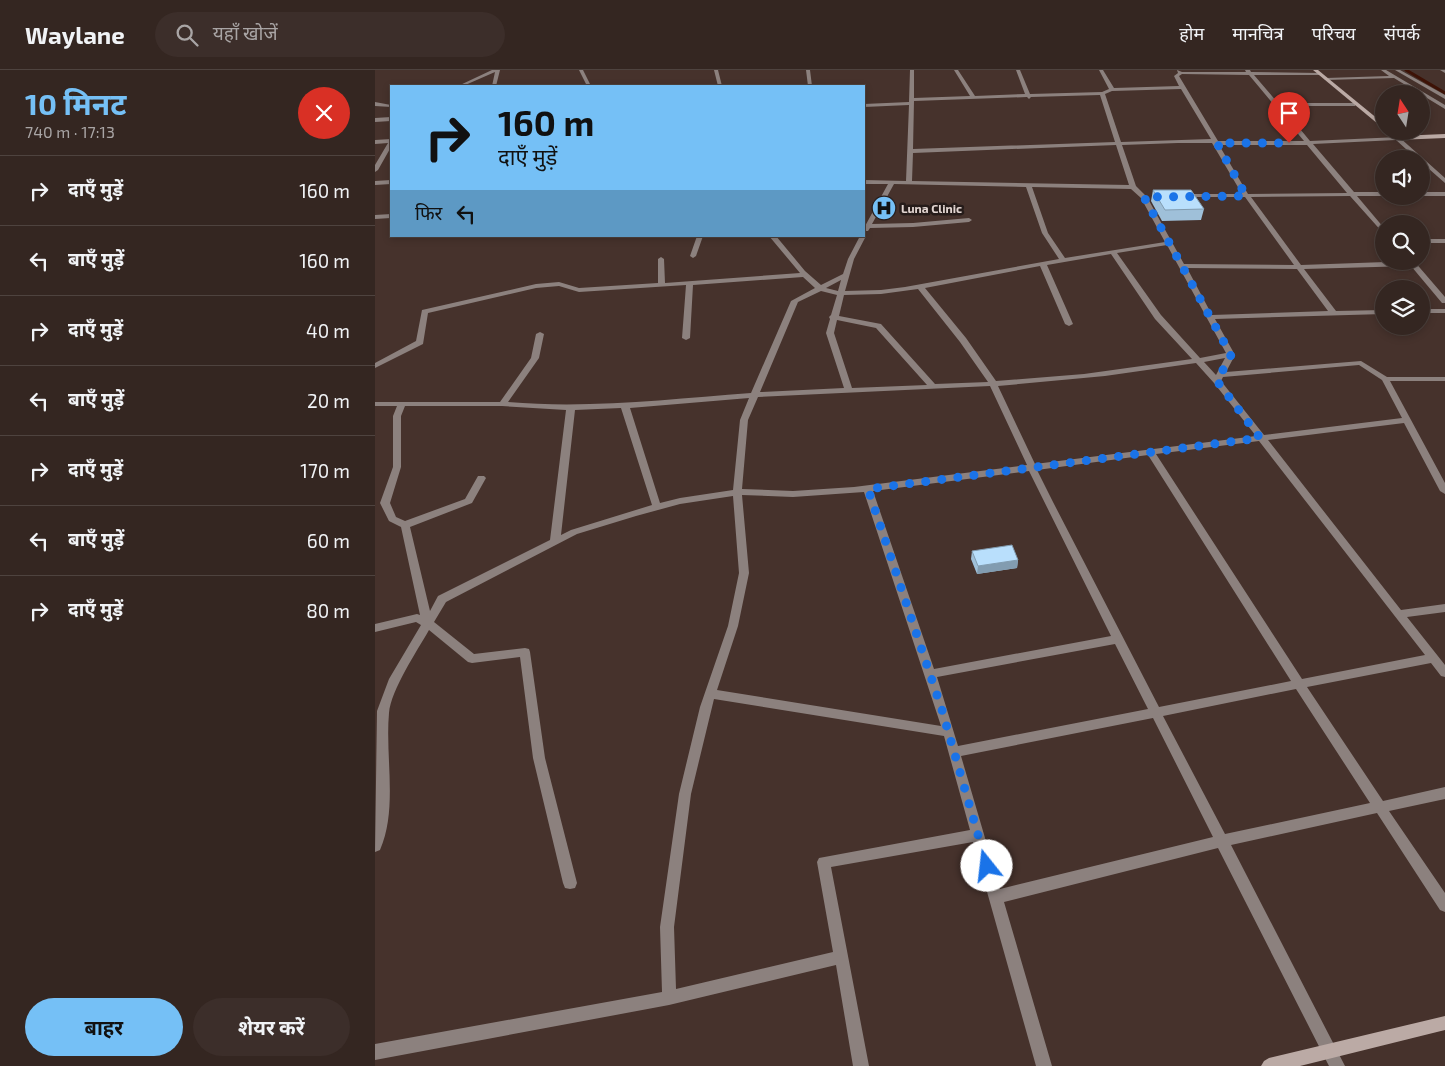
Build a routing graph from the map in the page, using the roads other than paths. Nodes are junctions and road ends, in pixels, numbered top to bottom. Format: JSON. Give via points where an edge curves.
{"nodes":[{"id":1,"x":497,"y":70,"type":"edge"},
{"id":2,"x":581,"y":70,"type":"edge"},
{"id":3,"x":716,"y":70,"type":"edge"},
{"id":4,"x":808,"y":70,"type":"edge"},
{"id":5,"x":912,"y":70,"type":"edge"},
{"id":6,"x":956,"y":70,"type":"edge"},
{"id":7,"x":1018,"y":70,"type":"edge"},
{"id":8,"x":1101,"y":70,"type":"edge"},
{"id":9,"x":1383,"y":70,"type":"edge"},
{"id":10,"x":1397,"y":70,"type":"edge"},
{"id":11,"x":1180,"y":72,"type":"edge"},
{"id":12,"x":1249,"y":72,"type":"edge"},
{"id":13,"x":1317,"y":72,"type":"edge"},
{"id":14,"x":1394,"y":77,"type":"junction"},
{"id":15,"x":1326,"y":79,"type":"junction"},
{"id":16,"x":462,"y":85,"type":"edge"},
{"id":17,"x":494,"y":85,"type":"edge"},
{"id":18,"x":588,"y":85,"type":"edge"},
{"id":19,"x":720,"y":85,"type":"edge"},
{"id":20,"x":811,"y":85,"type":"edge"},
{"id":21,"x":1183,"y":87,"type":"junction"},
{"id":22,"x":1112,"y":90,"type":"junction"},
{"id":23,"x":1102,"y":94,"type":"junction"},
{"id":24,"x":1029,"y":97,"type":"junction"},
{"id":25,"x":1445,"y":97,"type":"edge"},
{"id":26,"x":974,"y":98,"type":"junction"},
{"id":27,"x":912,"y":101,"type":"junction"},
{"id":28,"x":375,"y":104,"type":"edge"},
{"id":29,"x":1355,"y":104,"type":"junction"},
{"id":30,"x":865,"y":105,"type":"edge"},
{"id":31,"x":1276,"y":105,"type":"junction"},
{"id":32,"x":390,"y":106,"type":"edge"},
{"id":33,"x":1445,"y":107,"type":"edge"},
{"id":34,"x":390,"y":119,"type":"edge"},
{"id":35,"x":375,"y":120,"type":"edge"},
{"id":36,"x":1375,"y":120,"type":"edge"},
{"id":37,"x":1445,"y":136,"type":"edge"},
{"id":38,"x":1430,"y":137,"type":"edge"},
{"id":39,"x":1375,"y":139,"type":"edge"},
{"id":40,"x":1399,"y":140,"type":"edge"},
{"id":41,"x":375,"y":142,"type":"edge"},
{"id":42,"x":390,"y":142,"type":"edge"},
{"id":43,"x":1118,"y":142,"type":"junction"},
{"id":44,"x":1216,"y":142,"type":"junction"},
{"id":45,"x":1307,"y":142,"type":"junction"},
{"id":46,"x":390,"y":144,"type":"edge"},
{"id":47,"x":1411,"y":150,"type":"edge"},
{"id":48,"x":910,"y":152,"type":"junction"},
{"id":49,"x":1430,"y":167,"type":"edge"},
{"id":50,"x":375,"y":170,"type":"edge"},
{"id":51,"x":1445,"y":181,"type":"edge"},
{"id":52,"x":390,"y":182,"type":"edge"},
{"id":53,"x":865,"y":182,"type":"edge"},
{"id":54,"x":892,"y":182,"type":"junction"},
{"id":55,"x":909,"y":182,"type":"junction"},
{"id":56,"x":375,"y":185,"type":"edge"},
{"id":57,"x":1028,"y":185,"type":"junction"},
{"id":58,"x":1133,"y":187,"type":"junction"},
{"id":59,"x":1351,"y":194,"type":"junction"},
{"id":60,"x":1375,"y":194,"type":"edge"},
{"id":61,"x":1430,"y":194,"type":"edge"},
{"id":62,"x":1445,"y":194,"type":"edge"},
{"id":63,"x":1172,"y":196,"type":"edge"},
{"id":64,"x":1246,"y":196,"type":"junction"},
{"id":65,"x":1144,"y":197,"type":"junction"},
{"id":66,"x":1153,"y":197,"type":"edge"},
{"id":67,"x":390,"y":216,"type":"edge"},
{"id":68,"x":375,"y":217,"type":"edge"},
{"id":69,"x":969,"y":220,"type":"dead end"},
{"id":70,"x":1375,"y":222,"type":"edge"},
{"id":71,"x":869,"y":226,"type":"junction"},
{"id":72,"x":865,"y":233,"type":"edge"},
{"id":73,"x":700,"y":237,"type":"edge"},
{"id":74,"x":773,"y":237,"type":"edge"},
{"id":75,"x":862,"y":237,"type":"edge"},
{"id":76,"x":1430,"y":241,"type":"edge"},
{"id":77,"x":1445,"y":241,"type":"edge"},
{"id":78,"x":1169,"y":243,"type":"junction"},
{"id":79,"x":1113,"y":252,"type":"junction"},
{"id":80,"x":693,"y":256,"type":"dead end"},
{"id":81,"x":661,"y":259,"type":"dead end"},
{"id":82,"x":1063,"y":260,"type":"junction"},
{"id":83,"x":1043,"y":264,"type":"junction"},
{"id":84,"x":1375,"y":264,"type":"edge"},
{"id":85,"x":1182,"y":266,"type":"junction"},
{"id":86,"x":1300,"y":267,"type":"junction"},
{"id":87,"x":1418,"y":270,"type":"edge"},
{"id":88,"x":807,"y":275,"type":"junction"},
{"id":89,"x":845,"y":276,"type":"junction"},
{"id":90,"x":662,"y":284,"type":"junction"},
{"id":91,"x":690,"y":284,"type":"junction"},
{"id":92,"x":920,"y":286,"type":"junction"},
{"id":93,"x":820,"y":288,"type":"junction"},
{"id":94,"x":840,"y":294,"type":"junction"},
{"id":95,"x":1445,"y":301,"type":"edge"},
{"id":96,"x":1430,"y":311,"type":"edge"},
{"id":97,"x":1445,"y":311,"type":"edge"},
{"id":98,"x":1375,"y":312,"type":"edge"},
{"id":99,"x":1335,"y":314,"type":"junction"},
{"id":100,"x":833,"y":317,"type":"junction"},
{"id":101,"x":1210,"y":317,"type":"junction"},
{"id":102,"x":1069,"y":324,"type":"dead end"},
{"id":103,"x":540,"y":334,"type":"dead end"},
{"id":104,"x":686,"y":338,"type":"dead end"},
{"id":105,"x":1231,"y":355,"type":"junction"},
{"id":106,"x":1197,"y":360,"type":"junction"},
{"id":107,"x":375,"y":366,"type":"edge"},
{"id":108,"x":1218,"y":378,"type":"junction"},
{"id":109,"x":1385,"y":379,"type":"junction"},
{"id":110,"x":1445,"y":380,"type":"edge"},
{"id":111,"x":993,"y":383,"type":"junction"},
{"id":112,"x":932,"y":386,"type":"junction"},
{"id":113,"x":849,"y":391,"type":"junction"},
{"id":114,"x":756,"y":395,"type":"junction"},
{"id":115,"x":375,"y":404,"type":"edge"},
{"id":116,"x":402,"y":404,"type":"junction"},
{"id":117,"x":502,"y":404,"type":"junction"},
{"id":118,"x":625,"y":406,"type":"junction"},
{"id":119,"x":571,"y":407,"type":"junction"},
{"id":120,"x":1405,"y":420,"type":"junction"},
{"id":121,"x":1260,"y":438,"type":"junction"},
{"id":122,"x":1151,"y":453,"type":"junction"},
{"id":123,"x":1033,"y":469,"type":"junction"},
{"id":124,"x":481,"y":478,"type":"dead end"},
{"id":125,"x":868,"y":489,"type":"junction"},
{"id":126,"x":1445,"y":491,"type":"edge"},
{"id":127,"x":737,"y":492,"type":"junction"},
{"id":128,"x":657,"y":507,"type":"junction"},
{"id":129,"x":405,"y":525,"type":"junction"},
{"id":130,"x":555,"y":541,"type":"junction"},
{"id":131,"x":1445,"y":608,"type":"edge"},
{"id":132,"x":1398,"y":614,"type":"junction"},
{"id":133,"x":427,"y":623,"type":"junction"},
{"id":134,"x":375,"y":628,"type":"edge"},
{"id":135,"x":1119,"y":640,"type":"junction"},
{"id":136,"x":1433,"y":658,"type":"junction"},
{"id":137,"x":1445,"y":673,"type":"edge"},
{"id":138,"x":930,"y":674,"type":"junction"},
{"id":139,"x":1299,"y":684,"type":"junction"},
{"id":140,"x":711,"y":694,"type":"junction"},
{"id":141,"x":1157,"y":713,"type":"junction"},
{"id":142,"x":949,"y":732,"type":"junction"},
{"id":143,"x":954,"y":752,"type":"junction"},
{"id":144,"x":1445,"y":793,"type":"edge"},
{"id":145,"x":1381,"y":809,"type":"junction"},
{"id":146,"x":978,"y":835,"type":"junction"},
{"id":147,"x":1223,"y":841,"type":"junction"},
{"id":148,"x":375,"y":846,"type":"edge"},
{"id":149,"x":570,"y":883,"type":"dead end"},
{"id":150,"x":996,"y":897,"type":"junction"},
{"id":151,"x":1445,"y":905,"type":"edge"},
{"id":152,"x":840,"y":957,"type":"junction"},
{"id":153,"x":669,"y":998,"type":"junction"},
{"id":154,"x":1445,"y":1023,"type":"edge"},
{"id":155,"x":1330,"y":1051,"type":"junction"},
{"id":156,"x":375,"y":1052,"type":"edge"},
{"id":157,"x":861,"y":1066,"type":"edge"},
{"id":158,"x":1044,"y":1066,"type":"edge"},
{"id":159,"x":1269,"y":1066,"type":"edge"},
{"id":160,"x":1337,"y":1066,"type":"edge"}],
"edges":[{"from":1,"to":16,"type":"street"},
{"from":1,"to":17,"type":"street"},
{"from":2,"to":18,"type":"street"},
{"from":3,"to":19,"type":"street"},
{"from":4,"to":20,"type":"street"},
{"from":5,"to":27,"type":"street"},
{"from":6,"to":26,"type":"street"},
{"from":7,"to":24,"type":"street"},
{"from":8,"to":22,"type":"street"},
{"from":9,"to":14,"type":"street"},
{"from":10,"to":25,"type":"street"},
{"from":11,"to":12,"type":"street"},
{"from":11,"to":21,"type":"street","via":[[1176,76]]},
{"from":12,"to":13,"type":"street"},
{"from":12,"to":31,"type":"street"},
{"from":13,"to":15,"type":"street"},
{"from":14,"to":15,"type":"street"},
{"from":14,"to":33,"type":"street"},
{"from":15,"to":29,"type":"street"},
{"from":21,"to":22,"type":"street"},
{"from":21,"to":44,"type":"street"},
{"from":22,"to":23,"type":"street"},
{"from":23,"to":24,"type":"street"},
{"from":23,"to":43,"type":"street"},
{"from":24,"to":26,"type":"street"},
{"from":26,"to":27,"type":"street"},
{"from":27,"to":30,"type":"street"},
{"from":27,"to":48,"type":"street"},
{"from":28,"to":32,"type":"street"},
{"from":29,"to":31,"type":"street"},
{"from":29,"to":36,"type":"street"},
{"from":31,"to":45,"type":"street"},
{"from":34,"to":35,"type":"street"},
{"from":37,"to":38,"type":"street"},
{"from":39,"to":45,"type":"street"},
{"from":40,"to":47,"type":"street"},
{"from":41,"to":42,"type":"street"},
{"from":43,"to":44,"type":"street"},
{"from":43,"to":48,"type":"street"},
{"from":43,"to":58,"type":"street"},
{"from":44,"to":45,"type":"street"},
{"from":44,"to":64,"type":"street"},
{"from":45,"to":59,"type":"street"},
{"from":46,"to":50,"type":"street"},
{"from":48,"to":55,"type":"street"},
{"from":49,"to":51,"type":"street"},
{"from":52,"to":56,"type":"street"},
{"from":53,"to":54,"type":"street"},
{"from":54,"to":55,"type":"street"},
{"from":54,"to":71,"type":"street"},
{"from":55,"to":57,"type":"street"},
{"from":57,"to":58,"type":"street"},
{"from":57,"to":82,"type":"street","via":[[1045,233]]},
{"from":58,"to":65,"type":"street"},
{"from":59,"to":60,"type":"street"},
{"from":59,"to":64,"type":"street"},
{"from":59,"to":70,"type":"street"},
{"from":61,"to":62,"type":"street"},
{"from":63,"to":64,"type":"street"},
{"from":64,"to":86,"type":"street"},
{"from":65,"to":66,"type":"street"},
{"from":65,"to":78,"type":"street"},
{"from":67,"to":68,"type":"street"},
{"from":69,"to":71,"type":"street"},
{"from":71,"to":72,"type":"street"},
{"from":73,"to":80,"type":"street"},
{"from":74,"to":88,"type":"street"},
{"from":75,"to":89,"type":"street"},
{"from":76,"to":77,"type":"street"},
{"from":78,"to":79,"type":"street"},
{"from":78,"to":85,"type":"street"},
{"from":79,"to":82,"type":"street"},
{"from":79,"to":106,"type":"street","via":[[1157,317]]},
{"from":81,"to":90,"type":"street"},
{"from":82,"to":83,"type":"street"},
{"from":83,"to":92,"type":"street"},
{"from":83,"to":102,"type":"street"},
{"from":84,"to":86,"type":"street"},
{"from":85,"to":86,"type":"street"},
{"from":85,"to":101,"type":"street"},
{"from":86,"to":99,"type":"street"},
{"from":87,"to":95,"type":"street"},
{"from":88,"to":91,"type":"street"},
{"from":88,"to":93,"type":"street"},
{"from":89,"to":93,"type":"street"},
{"from":89,"to":94,"type":"street"},
{"from":90,"to":91,"type":"street"},
{"from":90,"to":107,"type":"street","via":[[579,290],[559,284],[536,286],[425,312],[420,342]]},
{"from":91,"to":104,"type":"street"},
{"from":92,"to":94,"type":"street"},
{"from":92,"to":111,"type":"street"},
{"from":93,"to":94,"type":"street"},
{"from":93,"to":114,"type":"street","via":[[795,301]]},
{"from":94,"to":100,"type":"street"},
{"from":96,"to":97,"type":"street"},
{"from":98,"to":99,"type":"street"},
{"from":99,"to":101,"type":"street"},
{"from":100,"to":112,"type":"street","via":[[878,326]]},
{"from":100,"to":113,"type":"street","via":[[830,333]]},
{"from":101,"to":105,"type":"street"},
{"from":103,"to":117,"type":"street","via":[[535,358]]},
{"from":105,"to":106,"type":"street"},
{"from":105,"to":108,"type":"street"},
{"from":106,"to":108,"type":"street"},
{"from":106,"to":111,"type":"street","via":[[1063,378]]},
{"from":108,"to":109,"type":"street","via":[[1361,363]]},
{"from":108,"to":121,"type":"street"},
{"from":109,"to":110,"type":"street"},
{"from":109,"to":120,"type":"street"},
{"from":111,"to":112,"type":"street"},
{"from":111,"to":123,"type":"street"},
{"from":112,"to":113,"type":"street"},
{"from":113,"to":114,"type":"street"},
{"from":114,"to":118,"type":"street"},
{"from":114,"to":127,"type":"street","via":[[744,420]]},
{"from":115,"to":116,"type":"street"},
{"from":116,"to":117,"type":"street"},
{"from":116,"to":129,"type":"street","via":[[397,416],[397,467],[385,503],[392,519]]},
{"from":117,"to":119,"type":"street","via":[[531,408]]},
{"from":118,"to":119,"type":"street"},
{"from":118,"to":128,"type":"street"},
{"from":119,"to":130,"type":"street"},
{"from":120,"to":121,"type":"street"},
{"from":120,"to":126,"type":"street"},
{"from":121,"to":122,"type":"street"},
{"from":121,"to":132,"type":"street"},
{"from":122,"to":123,"type":"street"},
{"from":122,"to":139,"type":"street"},
{"from":123,"to":125,"type":"street"},
{"from":123,"to":135,"type":"street"},
{"from":124,"to":129,"type":"street","via":[[469,502]]},
{"from":125,"to":127,"type":"street","via":[[793,494]]},
{"from":125,"to":138,"type":"street"},
{"from":127,"to":128,"type":"street"},
{"from":127,"to":140,"type":"street","via":[[744,572],[733,626]]},
{"from":128,"to":130,"type":"street","via":[[574,532]]},
{"from":129,"to":133,"type":"street"},
{"from":130,"to":133,"type":"street","via":[[441,599]]},
{"from":131,"to":132,"type":"street"},
{"from":132,"to":136,"type":"street"},
{"from":133,"to":134,"type":"street","via":[[417,618]]},
{"from":133,"to":148,"type":"street","via":[[395,679],[383,711],[382,820]]},
{"from":133,"to":149,"type":"street","via":[[472,659],[525,652],[539,758]]},
{"from":135,"to":138,"type":"street"},
{"from":135,"to":141,"type":"street"},
{"from":136,"to":137,"type":"street"},
{"from":136,"to":139,"type":"street"},
{"from":138,"to":142,"type":"street"},
{"from":139,"to":141,"type":"street"},
{"from":139,"to":145,"type":"street"},
{"from":140,"to":142,"type":"street"},
{"from":140,"to":153,"type":"street","via":[[683,804],[667,927]]},
{"from":141,"to":143,"type":"street"},
{"from":141,"to":147,"type":"street"},
{"from":142,"to":143,"type":"street"},
{"from":143,"to":146,"type":"street"},
{"from":144,"to":145,"type":"street"},
{"from":145,"to":147,"type":"street"},
{"from":145,"to":151,"type":"street"},
{"from":146,"to":150,"type":"street"},
{"from":146,"to":152,"type":"street","via":[[824,862]]},
{"from":147,"to":150,"type":"street"},
{"from":147,"to":155,"type":"street"},
{"from":150,"to":158,"type":"street"},
{"from":152,"to":153,"type":"street"},
{"from":152,"to":157,"type":"street"},
{"from":153,"to":156,"type":"street"},
{"from":154,"to":155,"type":"street"},
{"from":155,"to":159,"type":"street"},
{"from":155,"to":160,"type":"street"}]}
